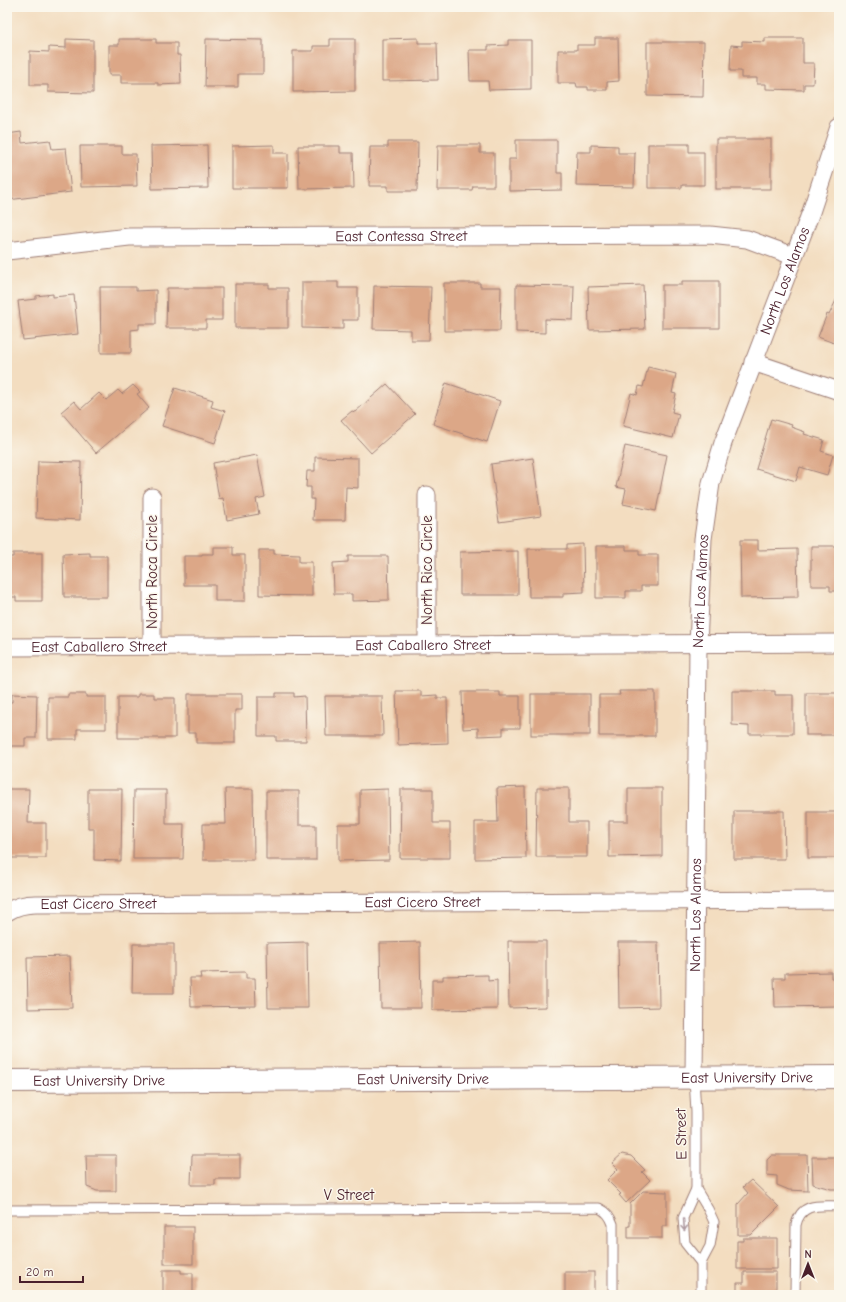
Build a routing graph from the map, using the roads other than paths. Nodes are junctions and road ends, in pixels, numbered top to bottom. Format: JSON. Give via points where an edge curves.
{"nodes":[{"id":1,"x":839,"y":127,"type":"edge"},
{"id":2,"x":7,"y":251,"type":"edge"},
{"id":3,"x":793,"y":256,"type":"junction"},
{"id":4,"x":753,"y":362,"type":"junction"},
{"id":5,"x":839,"y":391,"type":"edge"},
{"id":6,"x":427,"y":495,"type":"dead end"},
{"id":7,"x":152,"y":497,"type":"dead end"},
{"id":8,"x":839,"y":643,"type":"edge"},
{"id":9,"x":698,"y":644,"type":"junction"},
{"id":10,"x":427,"y":645,"type":"junction"},
{"id":11,"x":152,"y":646,"type":"junction"},
{"id":12,"x":7,"y":647,"type":"edge"},
{"id":13,"x":695,"y":900,"type":"junction"},
{"id":14,"x":839,"y":900,"type":"edge"},
{"id":15,"x":7,"y":912,"type":"edge"},
{"id":16,"x":839,"y":1077,"type":"edge"},
{"id":17,"x":694,"y":1078,"type":"junction"},
{"id":18,"x":7,"y":1082,"type":"edge"},
{"id":19,"x":696,"y":1189,"type":"junction"},
{"id":20,"x":839,"y":1206,"type":"edge"},
{"id":21,"x":7,"y":1210,"type":"edge"},
{"id":22,"x":702,"y":1263,"type":"junction"},
{"id":23,"x":613,"y":1295,"type":"edge"},
{"id":24,"x":701,"y":1295,"type":"edge"},
{"id":25,"x":795,"y":1295,"type":"edge"}],
"edges":[{"from":1,"to":3,"type":"street","name":"North Los Alamos"},
{"from":2,"to":3,"type":"street","name":"East Contessa Street","via":[[130,237],[710,235],[747,239]]},
{"from":3,"to":4,"type":"street","name":"North Los Alamos"},
{"from":4,"to":5,"type":"street"},
{"from":4,"to":9,"type":"street","name":"North Los Alamos","via":[[711,483],[703,539]]},
{"from":6,"to":10,"type":"street","name":"North Rico Circle"},
{"from":7,"to":11,"type":"street","name":"North Roca Circle"},
{"from":8,"to":9,"type":"street","name":"East Caballero Street"},
{"from":9,"to":10,"type":"street","name":"East Caballero Street"},
{"from":9,"to":13,"type":"street","name":"North Los Alamos"},
{"from":10,"to":11,"type":"street","name":"East Caballero Street"},
{"from":11,"to":12,"type":"street","name":"East Caballero Street"},
{"from":13,"to":14,"type":"street","name":"East Cicero Street"},
{"from":13,"to":15,"type":"street","name":"East Cicero Street","via":[[24,904]]},
{"from":13,"to":17,"type":"street","name":"North Los Alamos"},
{"from":16,"to":17,"type":"main road","name":"East University Drive"},
{"from":17,"to":18,"type":"main road","name":"East University Drive"},
{"from":17,"to":19,"type":"lane","name":"E Street"},
{"from":19,"to":22,"type":"lane","via":[[714,1222],[710,1246]]},
{"from":19,"to":22,"type":"lane","name":"E Street","one_way":true,"via":[[683,1218],[684,1237],[685,1243]]},
{"from":20,"to":25,"type":"lane","via":[[810,1207],[800,1213],[797,1219]]},
{"from":21,"to":23,"type":"lane","name":"V Street","via":[[599,1208],[605,1211],[613,1224]]},
{"from":22,"to":24,"type":"lane"}]}
